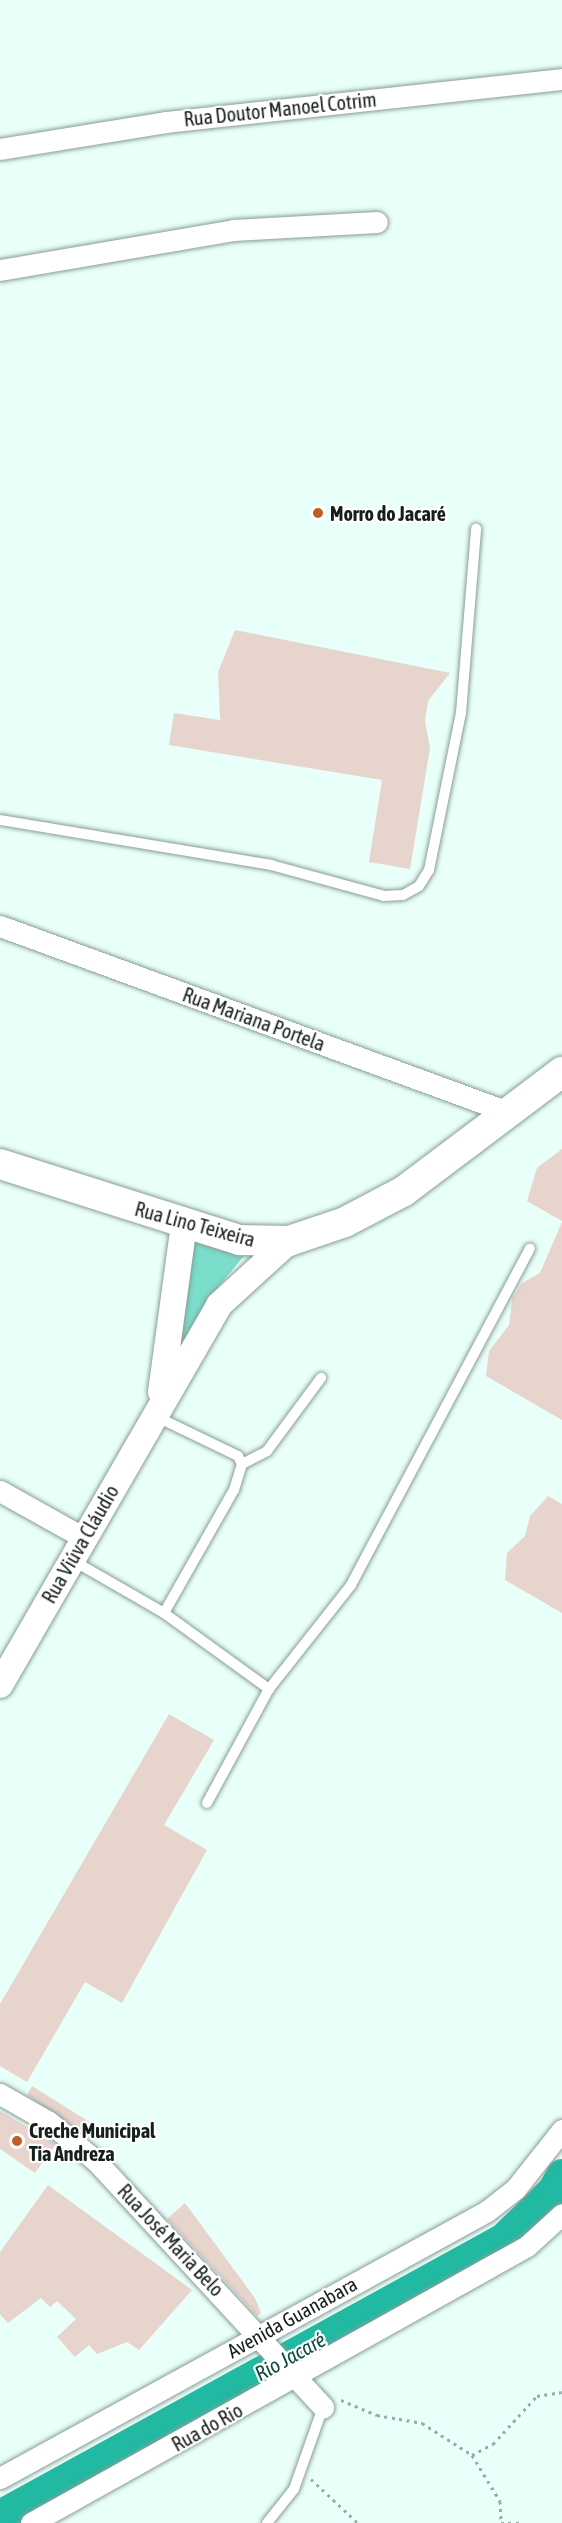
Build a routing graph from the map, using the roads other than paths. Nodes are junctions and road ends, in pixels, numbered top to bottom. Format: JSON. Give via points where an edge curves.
{"nodes":[{"id":1,"x":562,"y":79,"type":"edge"},
{"id":2,"x":0,"y":149,"type":"edge"},
{"id":3,"x":376,"y":222,"type":"dead end"},
{"id":4,"x":0,"y":270,"type":"edge"},
{"id":5,"x":476,"y":529,"type":"dead end"},
{"id":6,"x":0,"y":820,"type":"edge"},
{"id":7,"x":0,"y":926,"type":"edge"},
{"id":8,"x":562,"y":1072,"type":"edge"},
{"id":9,"x":508,"y":1112,"type":"junction"},
{"id":10,"x":0,"y":1164,"type":"edge"},
{"id":11,"x":184,"y":1223,"type":"junction"},
{"id":12,"x":289,"y":1241,"type":"junction"},
{"id":13,"x":530,"y":1248,"type":"dead end"},
{"id":14,"x":321,"y":1378,"type":"dead end"},
{"id":15,"x":157,"y":1410,"type":"junction"},
{"id":16,"x":242,"y":1464,"type":"junction"},
{"id":17,"x":0,"y":1491,"type":"edge"},
{"id":18,"x":78,"y":1549,"type":"junction"},
{"id":19,"x":164,"y":1613,"type":"junction"},
{"id":20,"x":0,"y":1684,"type":"edge"},
{"id":21,"x":269,"y":1689,"type":"junction"},
{"id":22,"x":207,"y":1803,"type":"dead end"},
{"id":23,"x":0,"y":2094,"type":"edge"},
{"id":24,"x":562,"y":2130,"type":"edge"},
{"id":25,"x":562,"y":2214,"type":"edge"},
{"id":26,"x":264,"y":2340,"type":"junction"},
{"id":27,"x":291,"y":2371,"type":"junction"},
{"id":28,"x":323,"y":2407,"type":"joint"},
{"id":29,"x":0,"y":2478,"type":"edge"},
{"id":30,"x":32,"y":2523,"type":"edge"},
{"id":31,"x":267,"y":2523,"type":"edge"}],
"edges":[{"from":1,"to":2,"type":"street","name":"Rua Doutor Manoel Cotrim","via":[[166,122]]},
{"from":3,"to":4,"type":"street","via":[[233,230]]},
{"from":5,"to":6,"type":"lane","via":[[461,713],[429,870],[419,886],[403,896],[384,896],[271,865]]},
{"from":7,"to":9,"type":"street","name":"Rua Mariana Portela"},
{"from":8,"to":9,"type":"main road","name":"Rua Lino Teixeira"},
{"from":9,"to":12,"type":"main road","name":"Rua Lino Teixeira","via":[[404,1191],[345,1222]]},
{"from":10,"to":11,"type":"main road","name":"Rua Lino Teixeira"},
{"from":11,"to":12,"type":"main road","name":"Rua Lino Teixeira","via":[[256,1243]]},
{"from":11,"to":15,"type":"street"},
{"from":12,"to":15,"type":"street","name":"Rua Viúva Cláudio","via":[[227,1294]]},
{"from":13,"to":21,"type":"lane","via":[[351,1585]]},
{"from":14,"to":16,"type":"lane","via":[[267,1451]]},
{"from":15,"to":16,"type":"lane","via":[[238,1456]]},
{"from":15,"to":18,"type":"street","name":"Rua Viúva Cláudio"},
{"from":16,"to":19,"type":"lane","via":[[234,1490]]},
{"from":17,"to":18,"type":"street"},
{"from":18,"to":19,"type":"lane"},
{"from":18,"to":20,"type":"street","name":"Rua Viúva Cláudio"},
{"from":19,"to":21,"type":"lane"},
{"from":21,"to":22,"type":"lane"},
{"from":23,"to":26,"type":"street","name":"Rua José Maria Belo","via":[[49,2122],[96,2161]]},
{"from":24,"to":26,"type":"street","name":"Avenida Guanabara","via":[[516,2188],[487,2211]]},
{"from":25,"to":27,"type":"street","name":"Rua do Rio","via":[[527,2246]]},
{"from":26,"to":27,"type":"street","name":"Rua José Maria Belo"},
{"from":26,"to":29,"type":"street","name":"Avenida Guanabara"},
{"from":27,"to":28,"type":"street","name":"Rua José Maria Belo"},
{"from":27,"to":30,"type":"street","name":"Rua do Rio"},
{"from":28,"to":31,"type":"lane","via":[[289,2498]]}]}
